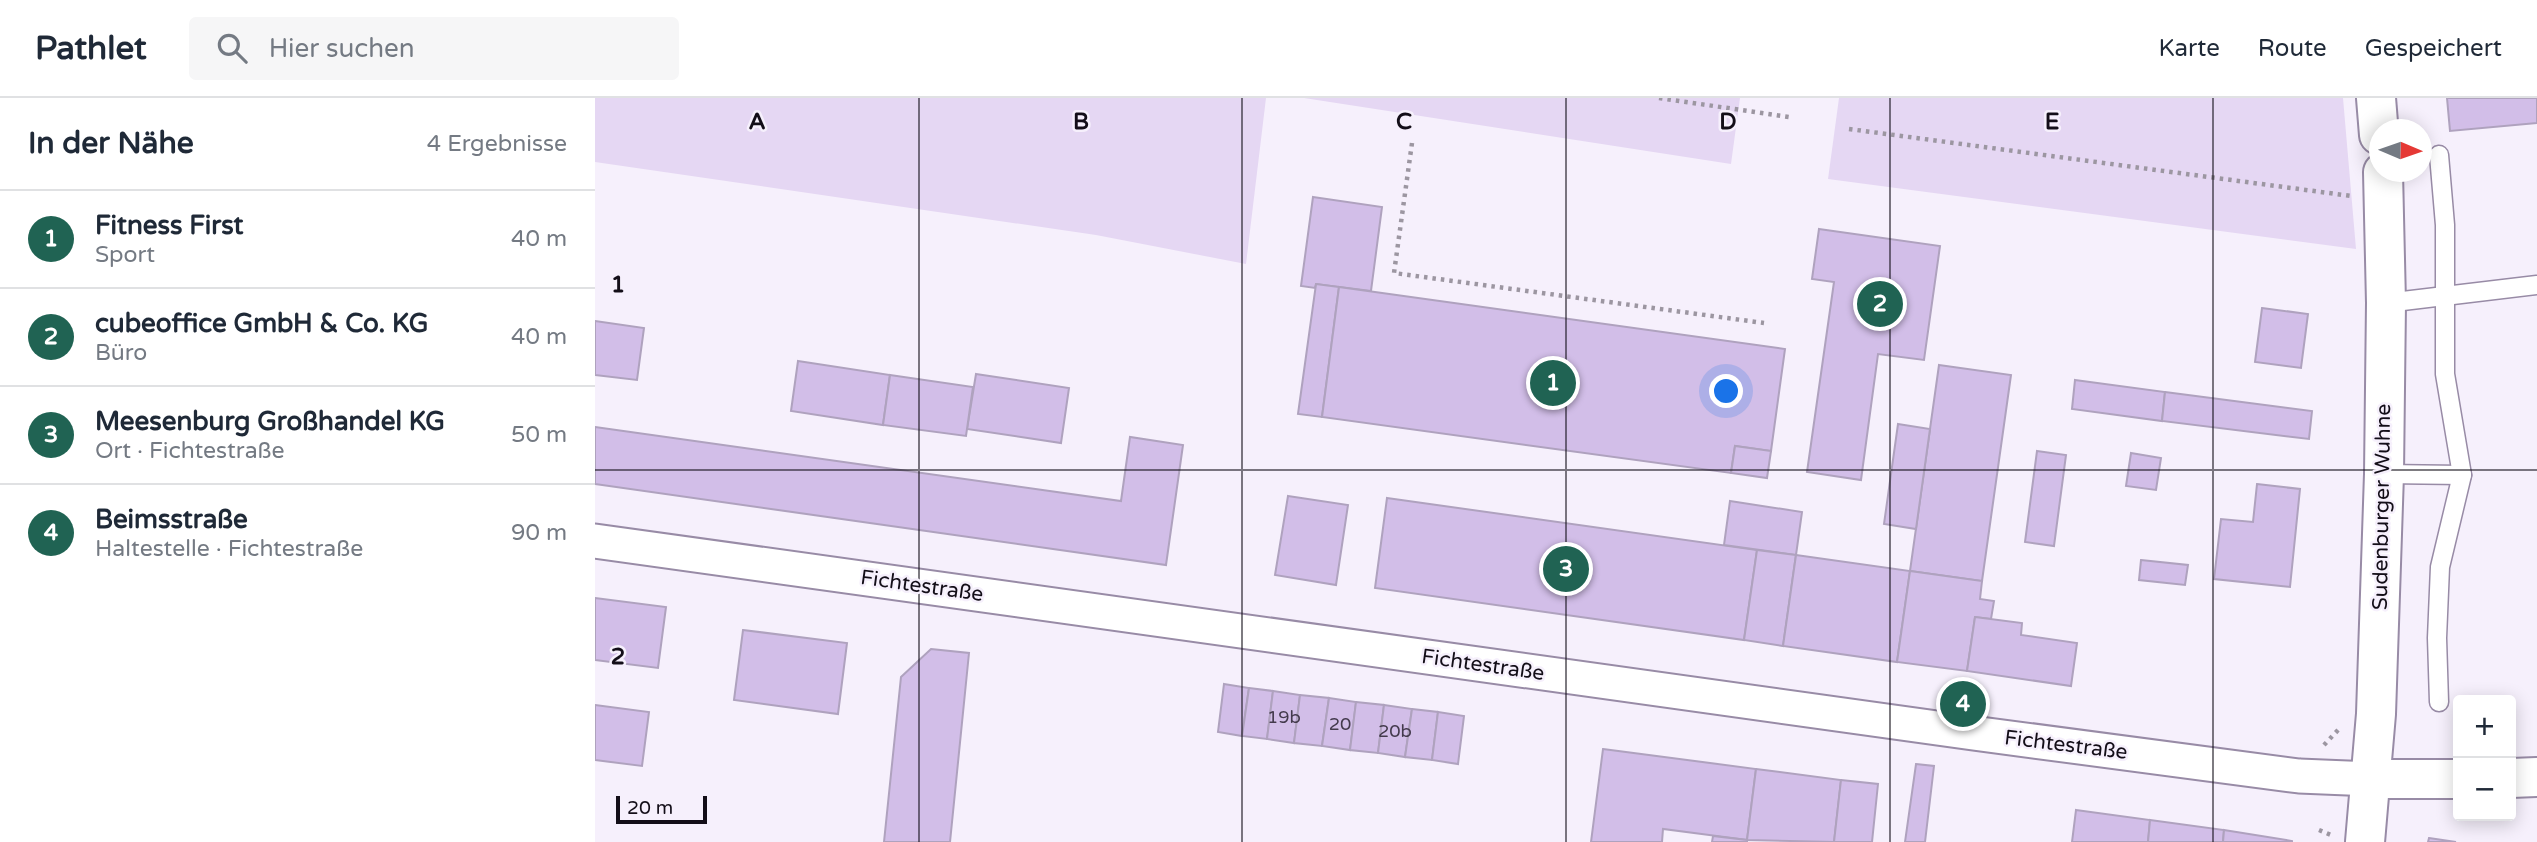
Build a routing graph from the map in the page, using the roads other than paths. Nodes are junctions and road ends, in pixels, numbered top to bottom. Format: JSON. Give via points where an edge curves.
{"nodes":[{"id":1,"x":2376,"y":98,"type":"edge"},
{"id":2,"x":2378,"y":119,"type":"edge"},
{"id":3,"x":2439,"y":155,"type":"dead end"},
{"id":4,"x":2383,"y":182,"type":"edge"},
{"id":5,"x":2537,"y":285,"type":"edge"},
{"id":6,"x":2447,"y":296,"type":"junction"},
{"id":7,"x":2386,"y":303,"type":"junction"},
{"id":8,"x":2384,"y":474,"type":"junction"},
{"id":9,"x":2462,"y":475,"type":"junction"},
{"id":10,"x":595,"y":541,"type":"edge"},
{"id":11,"x":2439,"y":702,"type":"dead end"},
{"id":12,"x":2537,"y":777,"type":"edge"},
{"id":13,"x":2516,"y":778,"type":"edge"},
{"id":14,"x":2372,"y":779,"type":"junction"},
{"id":15,"x":2453,"y":779,"type":"edge"},
{"id":16,"x":2350,"y":839,"type":"edge"}],
"edges":[{"from":1,"to":2,"type":"main road"},
{"from":3,"to":6,"type":"lane"},
{"from":4,"to":7,"type":"main road","name":"Sudenburger Wuhne"},
{"from":5,"to":6,"type":"lane"},
{"from":6,"to":7,"type":"lane"},
{"from":6,"to":9,"type":"lane","via":[[2445,374]]},
{"from":7,"to":8,"type":"main road","name":"Sudenburger Wuhne"},
{"from":8,"to":9,"type":"lane"},
{"from":8,"to":14,"type":"main road","name":"Sudenburger Wuhne"},
{"from":9,"to":11,"type":"lane","via":[[2439,567]]},
{"from":10,"to":14,"type":"street","name":"Fichtestraße","via":[[1973,733],[2299,776]]},
{"from":12,"to":13,"type":"main road"},
{"from":14,"to":15,"type":"main road"},
{"from":14,"to":16,"type":"main road","name":"Sudenburger Wuhne"}]}
